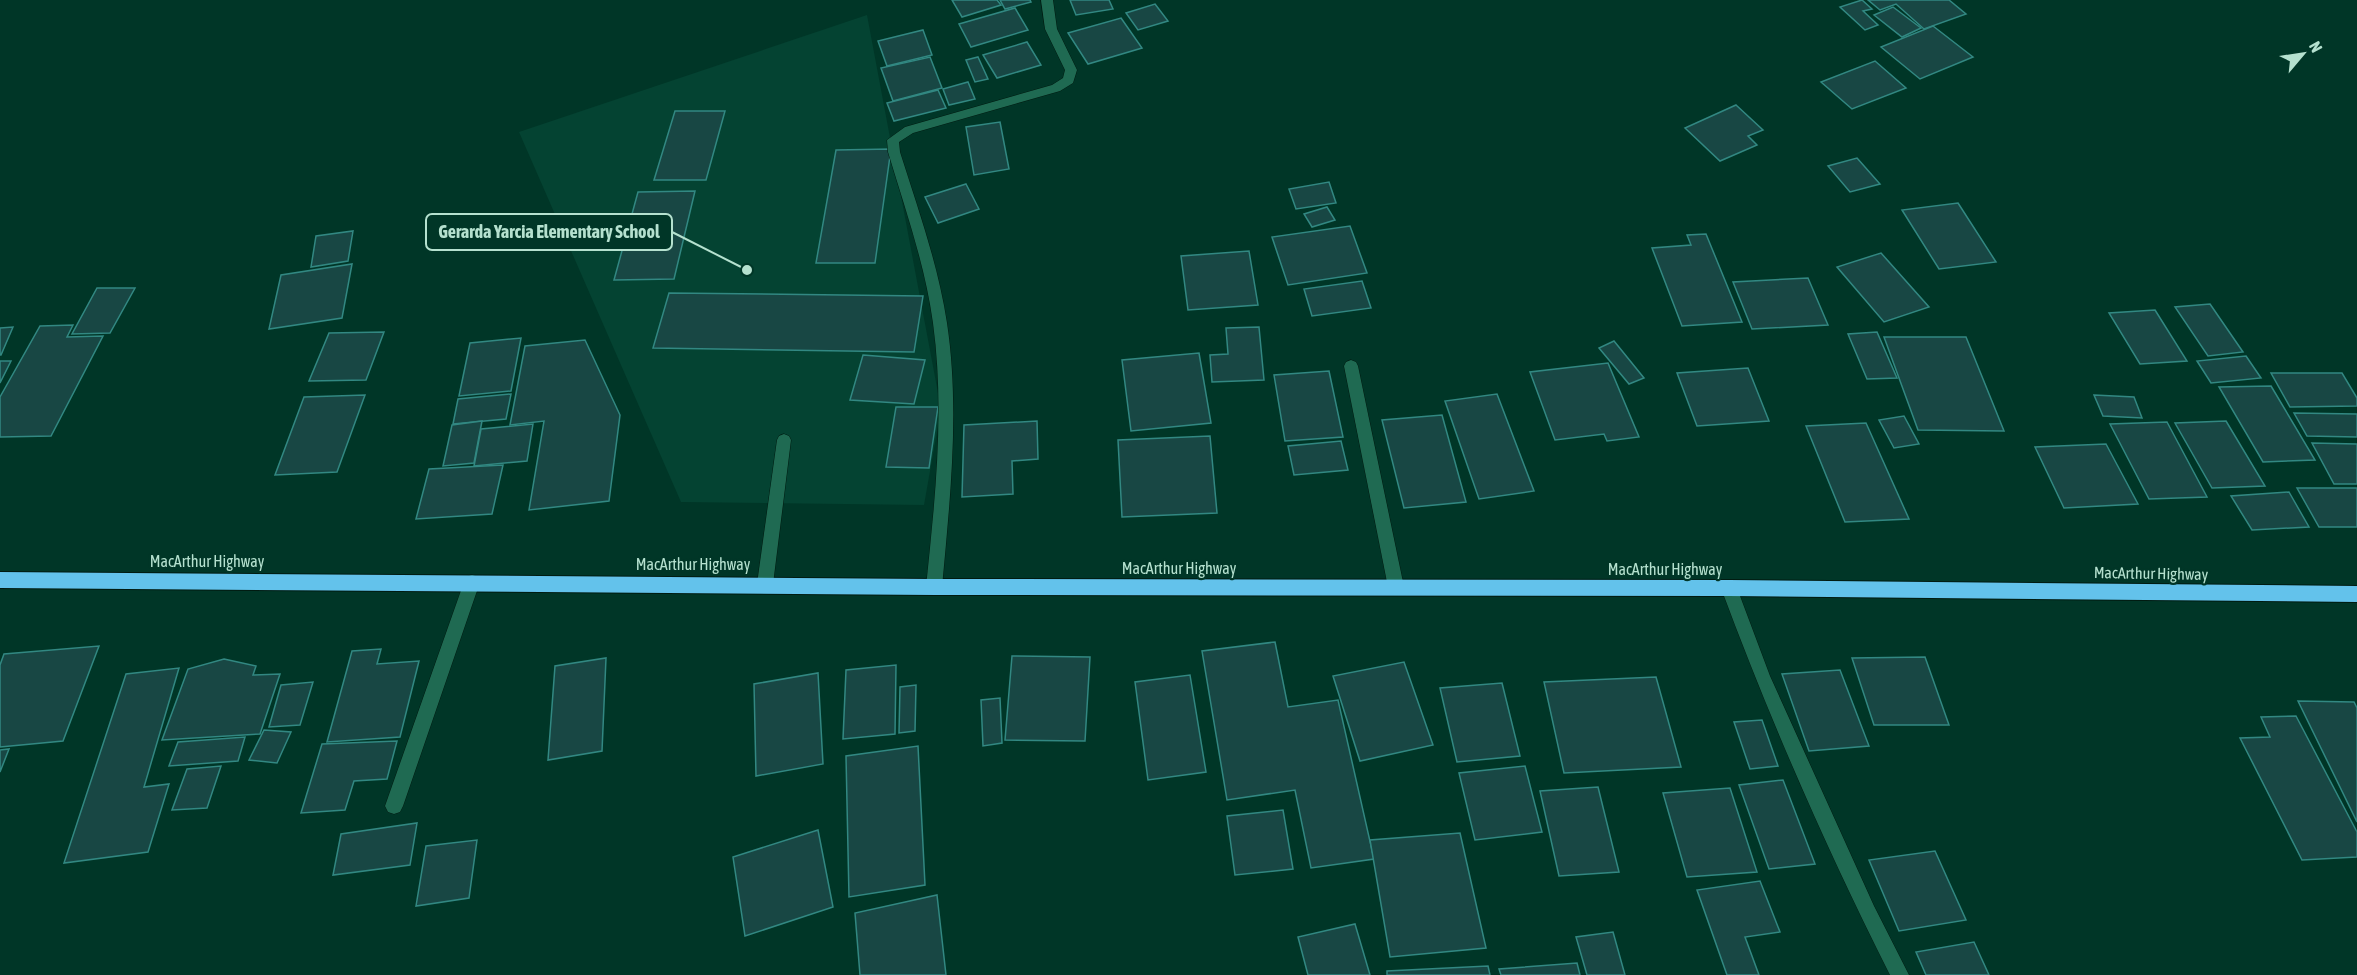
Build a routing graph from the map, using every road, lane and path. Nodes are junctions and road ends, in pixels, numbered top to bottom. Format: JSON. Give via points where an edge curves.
{"nodes":[{"id":1,"x":1047,"y":0,"type":"edge"},
{"id":2,"x":1352,"y":366,"type":"dead end"},
{"id":3,"x":784,"y":440,"type":"dead end"},
{"id":4,"x":0,"y":580,"type":"edge"},
{"id":5,"x":472,"y":582,"type":"junction"},
{"id":6,"x":765,"y":584,"type":"junction"},
{"id":7,"x":934,"y":587,"type":"junction"},
{"id":8,"x":1396,"y":587,"type":"junction"},
{"id":9,"x":1729,"y":588,"type":"junction"},
{"id":10,"x":2357,"y":594,"type":"edge"},
{"id":11,"x":394,"y":806,"type":"dead end"},
{"id":12,"x":1900,"y":975,"type":"edge"}],
"edges":[{"from":1,"to":7,"type":"street","via":[[1051,29],[1071,70],[1069,80],[1056,88],[909,130],[893,140],[934,287],[942,343],[947,413]]},
{"from":2,"to":8,"type":"street"},
{"from":3,"to":6,"type":"street"},
{"from":4,"to":5,"type":"highway","name":"MacArthur Highway"},
{"from":5,"to":6,"type":"highway","name":"MacArthur Highway"},
{"from":5,"to":11,"type":"street"},
{"from":6,"to":7,"type":"highway","name":"MacArthur Highway"},
{"from":7,"to":8,"type":"highway","name":"MacArthur Highway"},
{"from":8,"to":9,"type":"highway","name":"MacArthur Highway"},
{"from":9,"to":10,"type":"highway","name":"MacArthur Highway"},
{"from":9,"to":12,"type":"street","via":[[1762,677]]}]}
